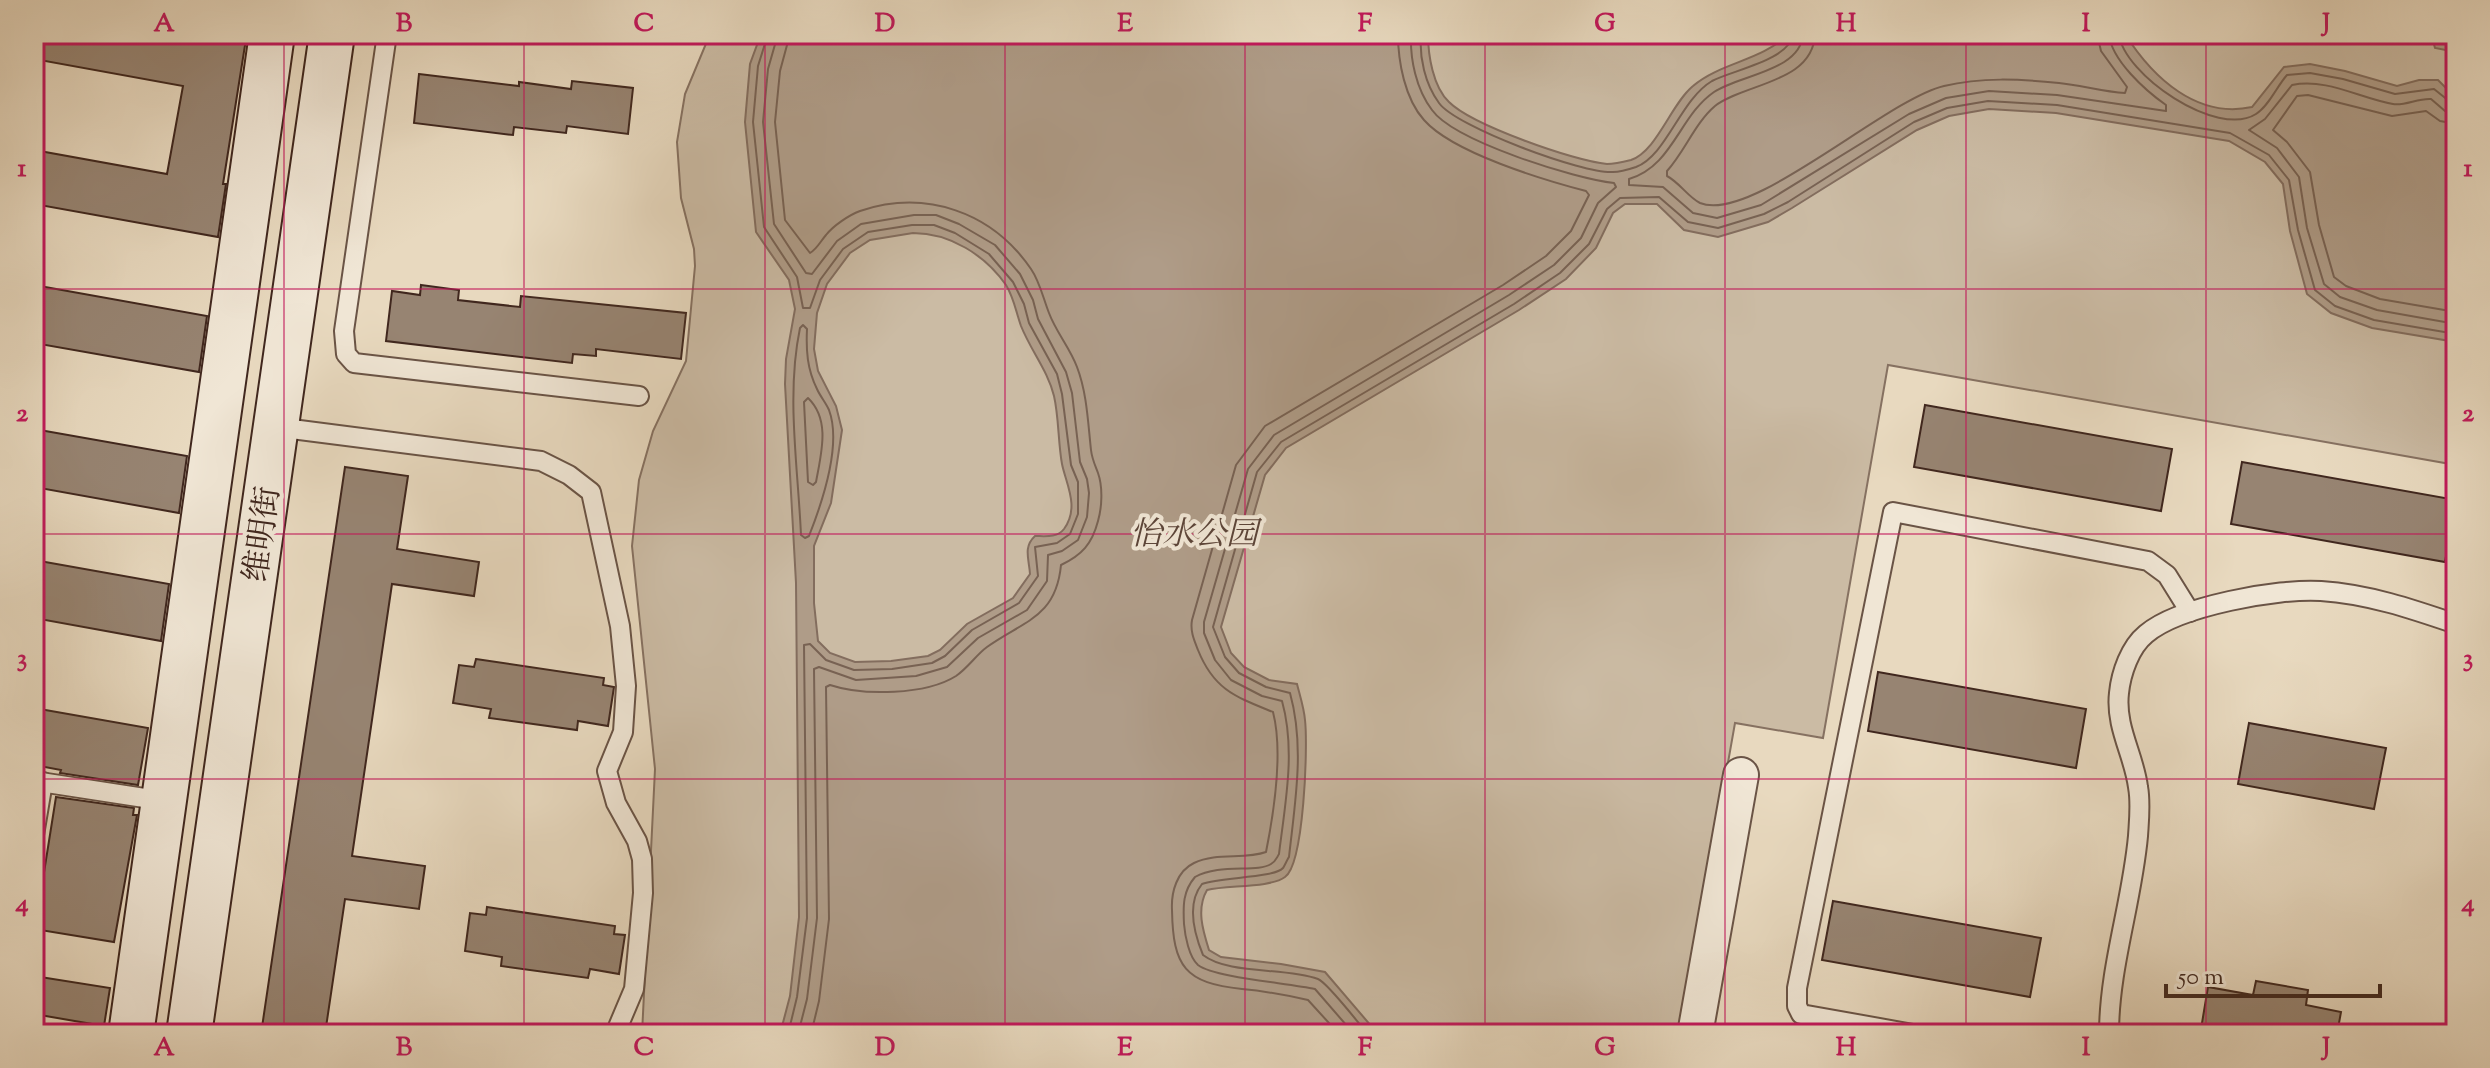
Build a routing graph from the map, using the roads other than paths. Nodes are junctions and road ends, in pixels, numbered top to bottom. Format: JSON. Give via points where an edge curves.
{"nodes":[{"id":1,"x":272,"y":34,"type":"edge"},
{"id":2,"x":332,"y":34,"type":"edge"},
{"id":3,"x":387,"y":34,"type":"edge"},
{"id":4,"x":639,"y":396,"type":"dead end"},
{"id":5,"x":276,"y":427,"type":"junction"},
{"id":6,"x":2190,"y":612,"type":"junction"},
{"id":7,"x":2456,"y":624,"type":"edge"},
{"id":8,"x":1741,"y":775,"type":"dead end"},
{"id":9,"x":39,"y":782,"type":"edge"},
{"id":10,"x":164,"y":801,"type":"junction"},
{"id":11,"x":34,"y":835,"type":"edge"},
{"id":12,"x":131,"y":1034,"type":"edge"},
{"id":13,"x":189,"y":1034,"type":"edge"},
{"id":14,"x":615,"y":1034,"type":"edge"},
{"id":15,"x":1695,"y":1034,"type":"edge"},
{"id":16,"x":1913,"y":1034,"type":"edge"},
{"id":17,"x":2109,"y":1034,"type":"edge"}],
"edges":[{"from":1,"to":10,"type":"street","name":"维明街"},
{"from":2,"to":5,"type":"street","name":"维明街"},
{"from":3,"to":4,"type":"lane","via":[[344,331],[346,354],[354,363]]},
{"from":5,"to":13,"type":"street","name":"维明街"},
{"from":5,"to":14,"type":"lane","via":[[541,461],[591,492],[620,626],[626,686],[623,732],[607,771],[642,859],[634,989]]},
{"from":6,"to":7,"type":"lane","via":[[2318,591],[2365,596]]},
{"from":6,"to":16,"type":"lane","via":[[2167,575],[2148,561],[1893,512],[1797,1006],[1801,1014]]},
{"from":6,"to":17,"type":"lane","via":[[2145,634],[2127,659],[2118,693],[2121,733],[2139,807],[2109,998]]},
{"from":8,"to":15,"type":"street"},
{"from":9,"to":10,"type":"lane"},
{"from":9,"to":11,"type":"lane"},
{"from":10,"to":12,"type":"street","name":"维明街"}]}
